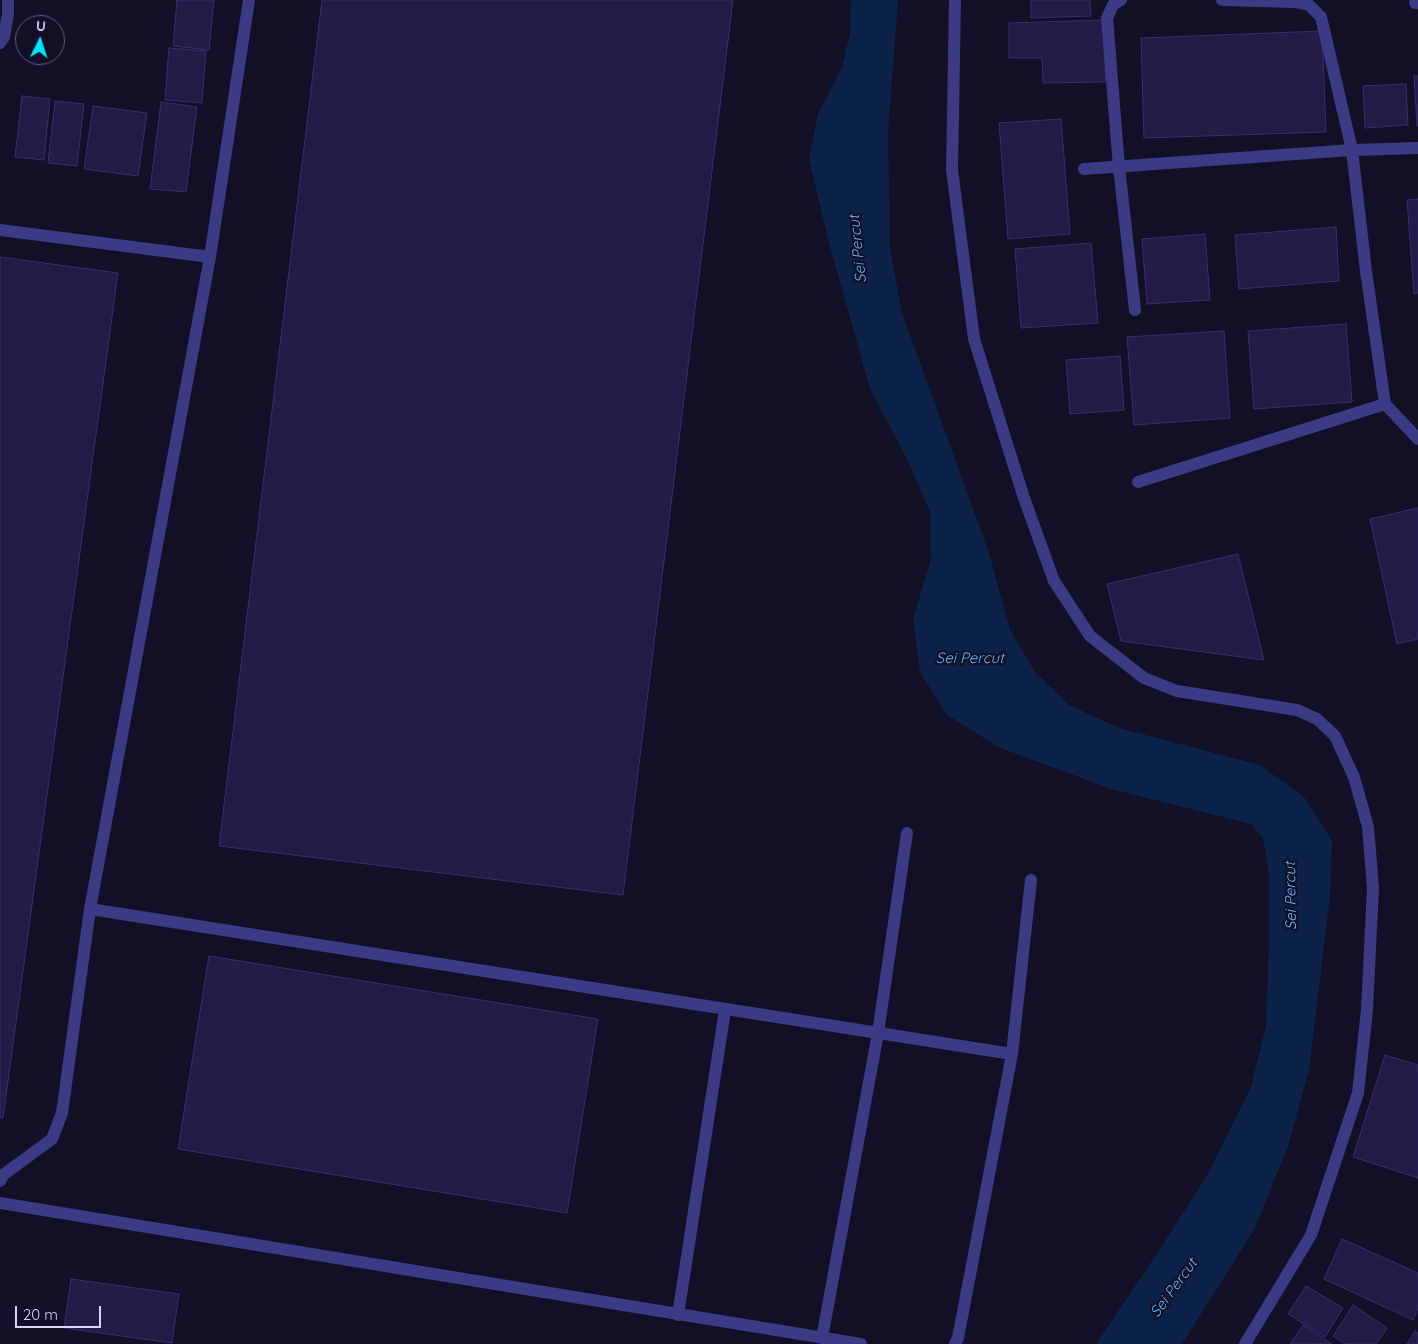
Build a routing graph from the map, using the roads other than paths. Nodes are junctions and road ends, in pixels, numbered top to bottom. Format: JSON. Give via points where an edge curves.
{"nodes":[{"id":1,"x":8,"y":0,"type":"edge"},
{"id":2,"x":249,"y":0,"type":"edge"},
{"id":3,"x":956,"y":0,"type":"edge"},
{"id":4,"x":1121,"y":0,"type":"edge"},
{"id":5,"x":1222,"y":0,"type":"edge"},
{"id":6,"x":0,"y":43,"type":"edge"},
{"id":7,"x":1418,"y":148,"type":"edge"},
{"id":8,"x":1352,"y":150,"type":"junction"},
{"id":9,"x":1119,"y":167,"type":"junction"},
{"id":10,"x":1084,"y":169,"type":"dead end"},
{"id":11,"x":0,"y":230,"type":"edge"},
{"id":12,"x":210,"y":257,"type":"junction"},
{"id":13,"x":1135,"y":310,"type":"dead end"},
{"id":14,"x":1385,"y":404,"type":"junction"},
{"id":15,"x":1418,"y":440,"type":"edge"},
{"id":16,"x":1138,"y":482,"type":"dead end"},
{"id":17,"x":907,"y":833,"type":"dead end"},
{"id":18,"x":1031,"y":880,"type":"dead end"},
{"id":19,"x":90,"y":909,"type":"junction"},
{"id":20,"x":725,"y":1010,"type":"junction"},
{"id":21,"x":878,"y":1033,"type":"junction"},
{"id":22,"x":1012,"y":1054,"type":"junction"},
{"id":23,"x":0,"y":1181,"type":"edge"},
{"id":24,"x":0,"y":1204,"type":"edge"},
{"id":25,"x":678,"y":1315,"type":"junction"},
{"id":26,"x":822,"y":1338,"type":"junction"},
{"id":27,"x":861,"y":1344,"type":"edge"},
{"id":28,"x":955,"y":1344,"type":"edge"},
{"id":29,"x":1245,"y":1344,"type":"edge"}],
"edges":[{"from":1,"to":6,"type":"street","via":[[4,37]]},
{"from":2,"to":12,"type":"street"},
{"from":3,"to":29,"type":"street","via":[[952,170],[974,338],[1054,582],[1090,636],[1144,678],[1177,690],[1296,710],[1317,720],[1335,736],[1354,777],[1368,827],[1373,888],[1367,1010],[1358,1093],[1311,1235]]},
{"from":4,"to":9,"type":"street","via":[[1113,5],[1107,18]]},
{"from":5,"to":8,"type":"street","via":[[1295,2],[1309,5],[1322,17]]},
{"from":7,"to":8,"type":"street"},
{"from":8,"to":9,"type":"street"},
{"from":8,"to":14,"type":"street"},
{"from":9,"to":10,"type":"street"},
{"from":9,"to":13,"type":"street"},
{"from":11,"to":12,"type":"street"},
{"from":12,"to":19,"type":"street"},
{"from":14,"to":15,"type":"street"},
{"from":14,"to":16,"type":"street"},
{"from":17,"to":21,"type":"street"},
{"from":18,"to":22,"type":"street"},
{"from":19,"to":20,"type":"street"},
{"from":19,"to":23,"type":"street","via":[[62,1113],[52,1139],[3,1174]]},
{"from":20,"to":21,"type":"street"},
{"from":20,"to":25,"type":"street"},
{"from":21,"to":22,"type":"street"},
{"from":21,"to":26,"type":"street"},
{"from":22,"to":28,"type":"street"},
{"from":24,"to":25,"type":"street"},
{"from":25,"to":26,"type":"street"},
{"from":26,"to":27,"type":"street"}]}
